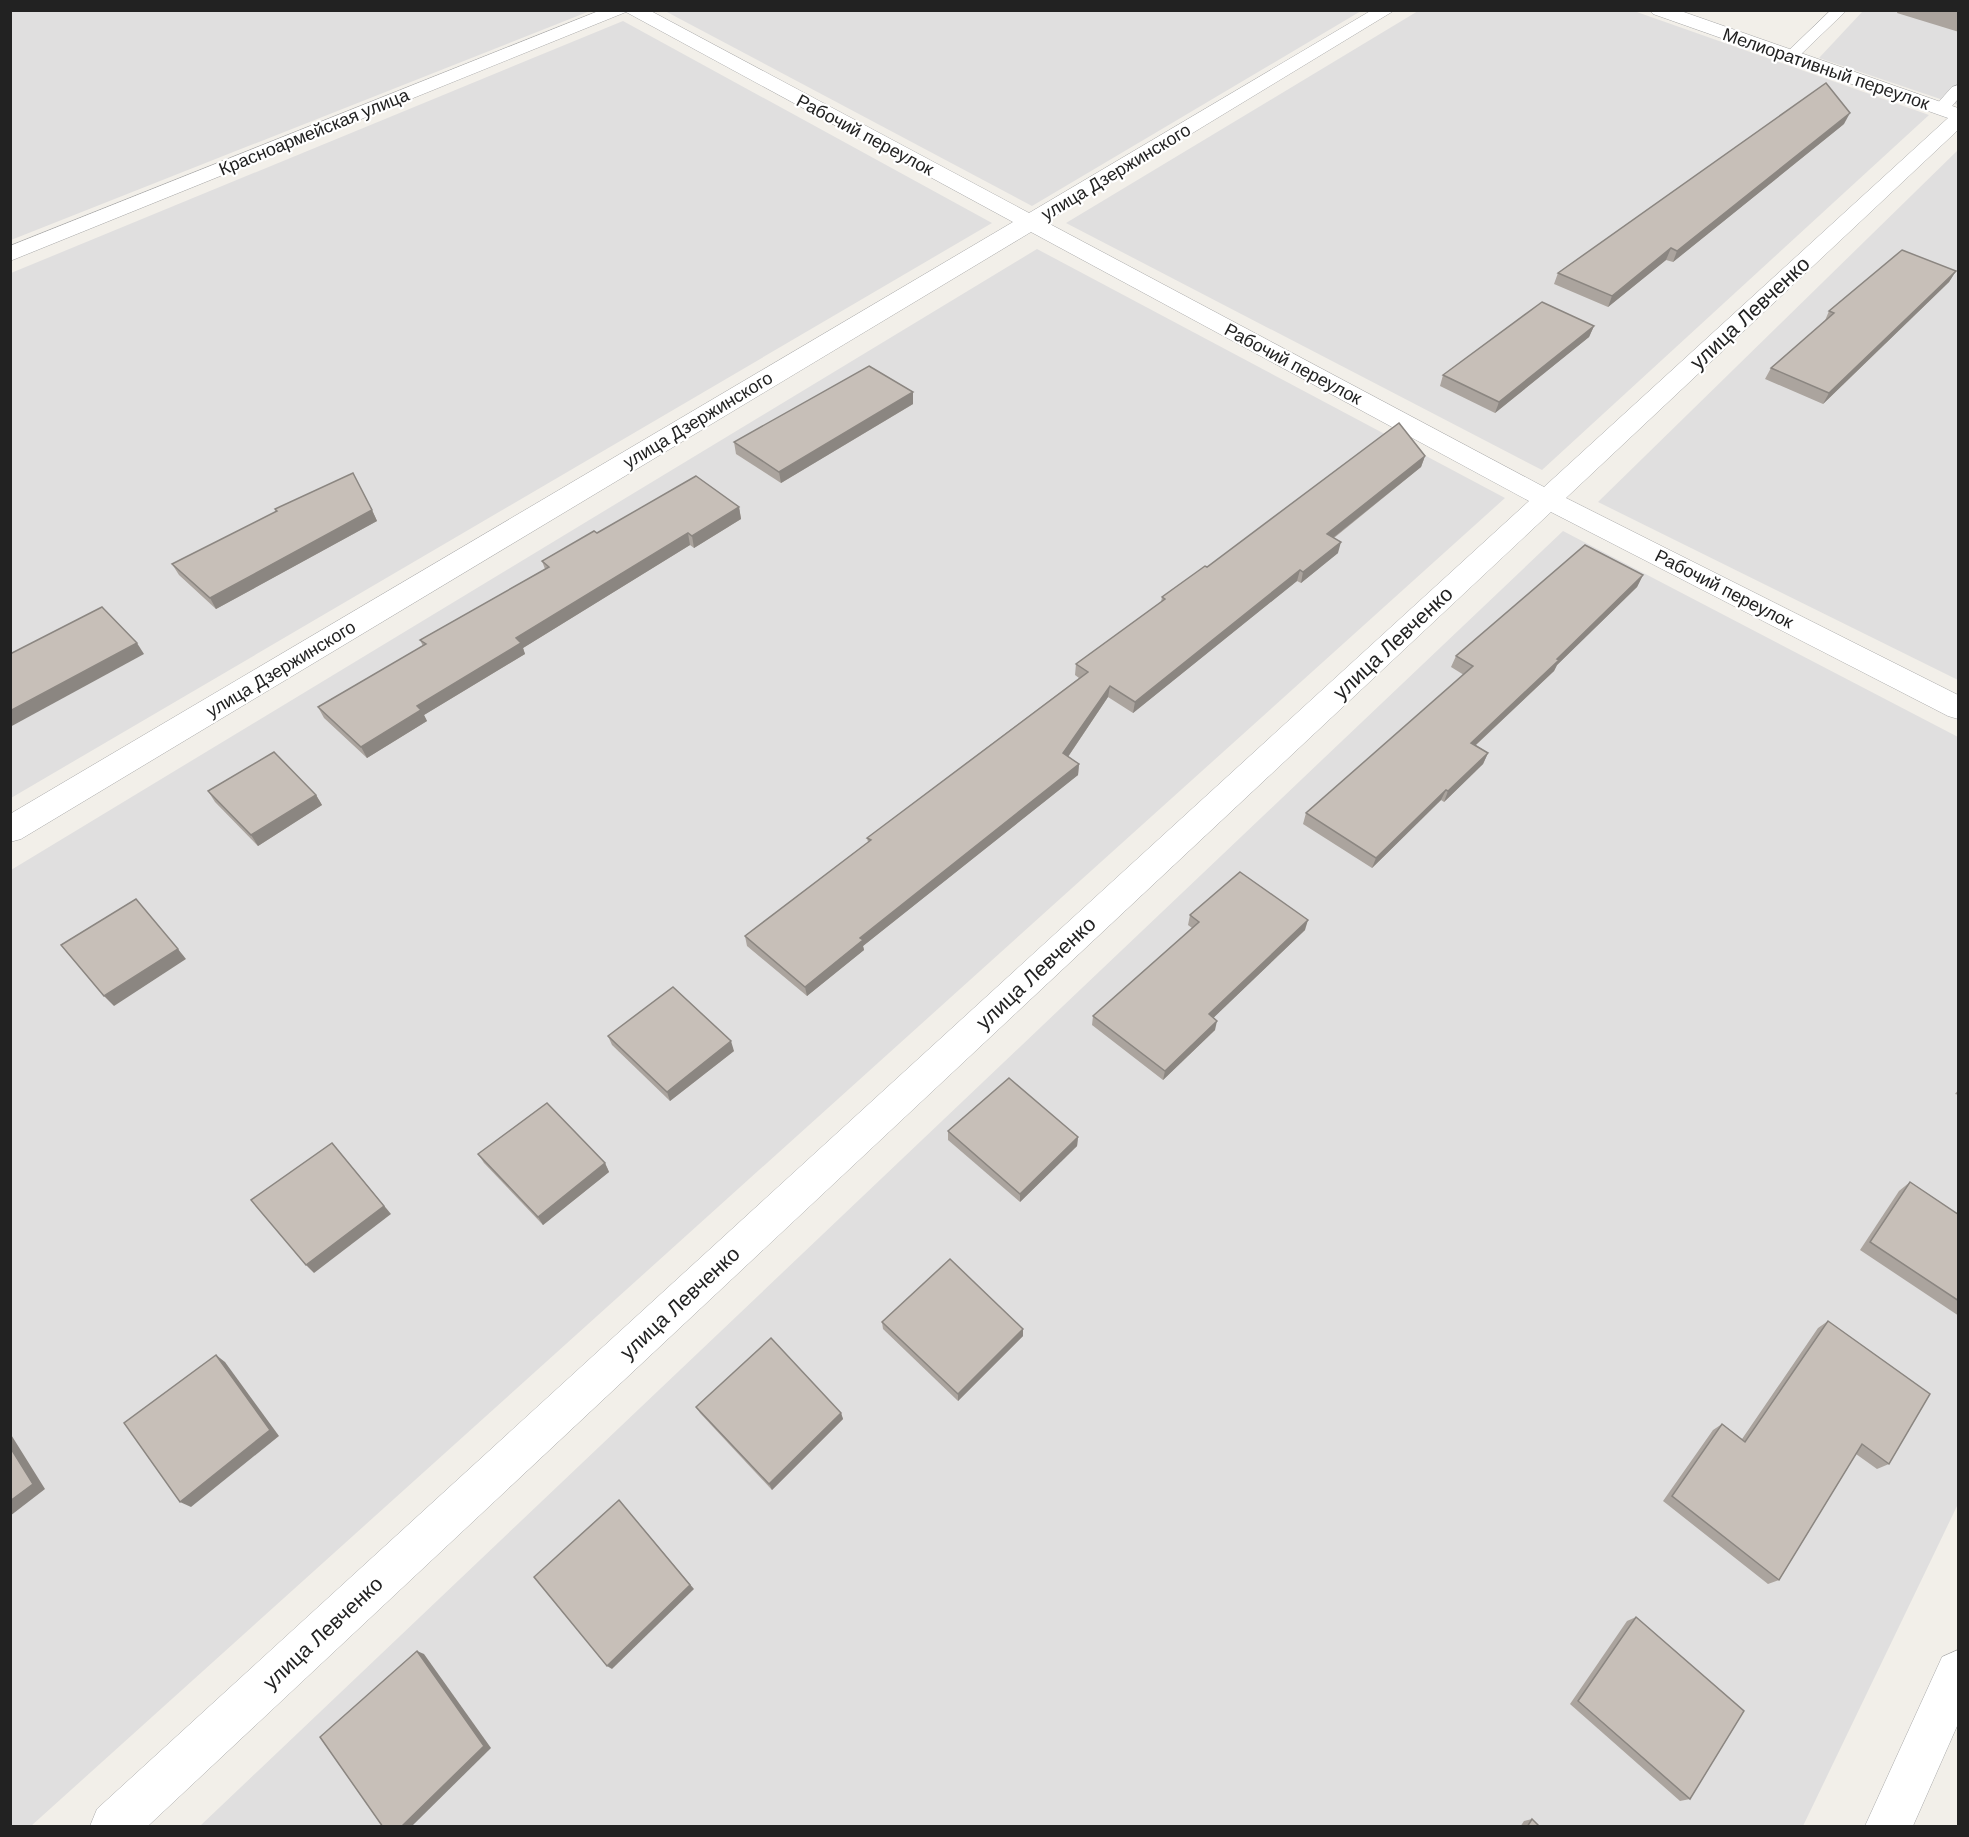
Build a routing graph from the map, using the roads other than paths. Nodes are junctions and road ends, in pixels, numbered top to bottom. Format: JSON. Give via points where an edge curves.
{"nodes":[{"id":1,"x":618,"y":10,"type":"edge"},
{"id":2,"x":634,"y":10,"type":"edge"},
{"id":3,"x":1386,"y":10,"type":"edge"},
{"id":4,"x":1659,"y":10,"type":"edge"},
{"id":5,"x":1840,"y":10,"type":"edge"},
{"id":6,"x":1790,"y":57,"type":"junction"},
{"id":7,"x":1959,"y":90,"type":"edge"},
{"id":8,"x":1953,"y":115,"type":"edge"},
{"id":9,"x":1029,"y":224,"type":"junction"},
{"id":10,"x":10,"y":255,"type":"edge"},
{"id":11,"x":1548,"y":500,"type":"junction"},
{"id":12,"x":1959,"y":708,"type":"edge"},
{"id":13,"x":10,"y":830,"type":"edge"},
{"id":14,"x":1959,"y":1673,"type":"edge"},
{"id":15,"x":114,"y":1827,"type":"edge"},
{"id":16,"x":1889,"y":1827,"type":"edge"}],
"edges":[{"from":1,"to":10,"type":"street","name":"Красноармейская улица"},
{"from":2,"to":9,"type":"street","name":"Рабочий переулок"},
{"from":3,"to":9,"type":"street","name":"улица Дзержинского"},
{"from":4,"to":6,"type":"street","name":"Мелиоративный переулок"},
{"from":5,"to":6,"type":"lane"},
{"from":6,"to":8,"type":"street","name":"Мелиоративный переулок"},
{"from":7,"to":8,"type":"lane"},
{"from":8,"to":11,"type":"street","name":"улица Левченко"},
{"from":9,"to":11,"type":"street","name":"Рабочий переулок"},
{"from":9,"to":13,"type":"street","name":"улица Дзержинского"},
{"from":11,"to":12,"type":"street","name":"Рабочий переулок"},
{"from":11,"to":15,"type":"street","name":"улица Левченко"},
{"from":14,"to":16,"type":"street"}]}
